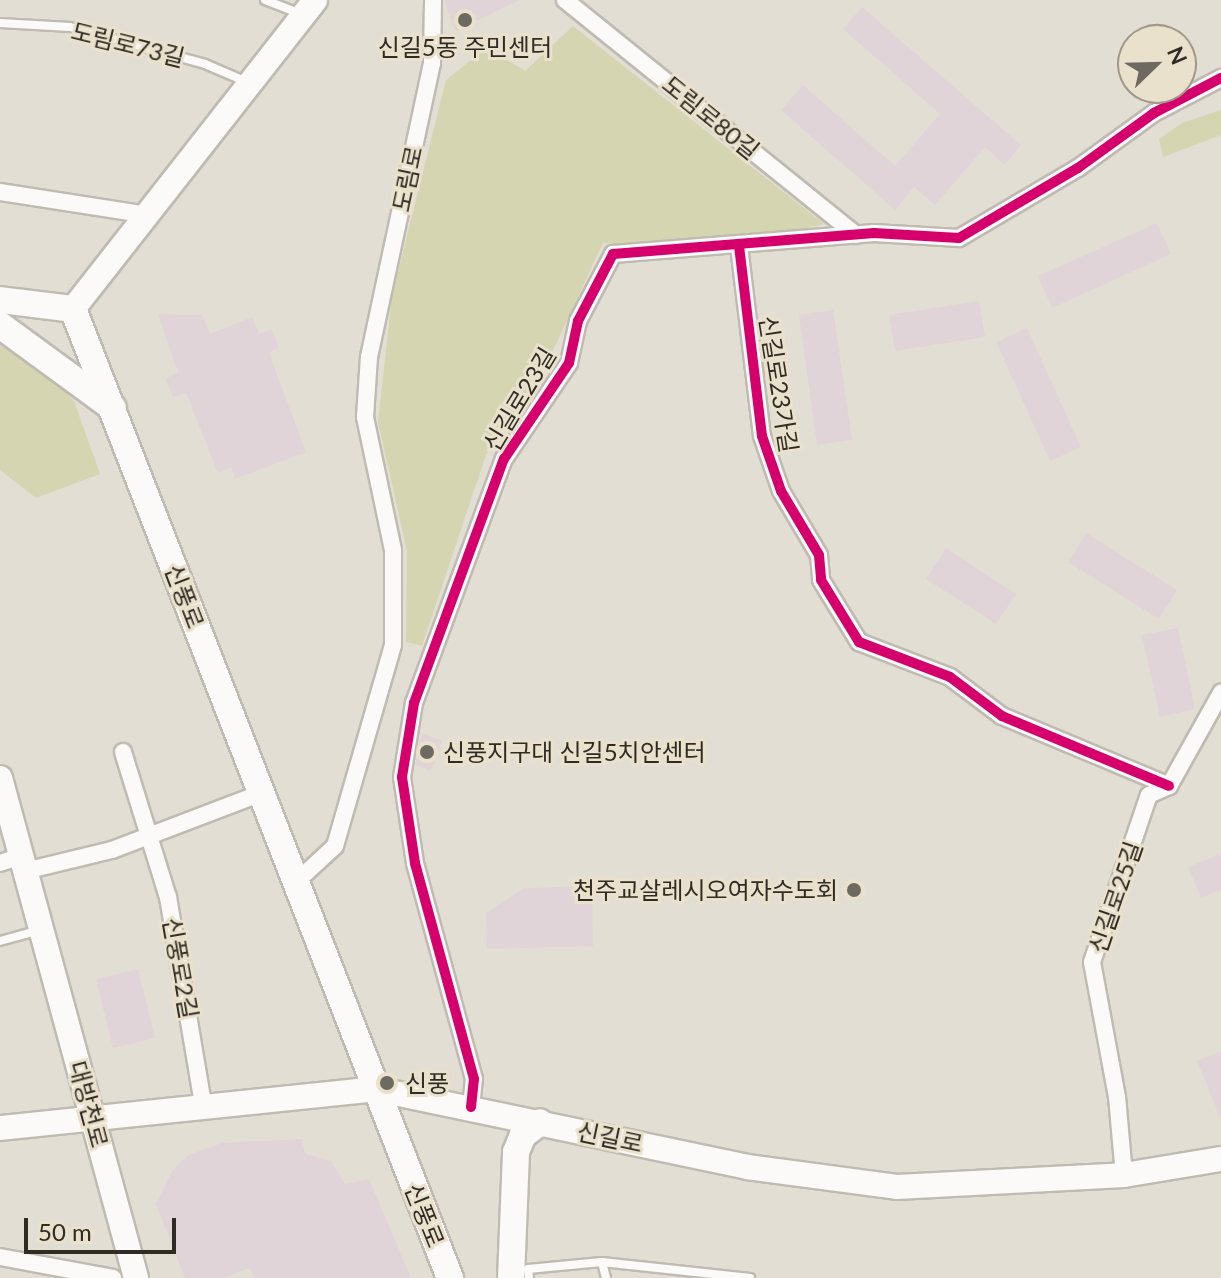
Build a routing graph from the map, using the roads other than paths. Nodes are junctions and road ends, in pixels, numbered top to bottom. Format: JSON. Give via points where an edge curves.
{"nodes":[{"id":1,"x":265,"y":0,"type":"edge"},
{"id":2,"x":433,"y":0,"type":"edge"},
{"id":3,"x":565,"y":0,"type":"edge"},
{"id":4,"x":309,"y":7,"type":"edge"},
{"id":5,"x":0,"y":23,"type":"edge"},
{"id":6,"x":1221,"y":78,"type":"edge"},
{"id":7,"x":251,"y":83,"type":"junction"},
{"id":8,"x":0,"y":192,"type":"edge"},
{"id":9,"x":149,"y":215,"type":"junction"},
{"id":10,"x":856,"y":235,"type":"junction"},
{"id":11,"x":739,"y":246,"type":"junction"},
{"id":12,"x":0,"y":300,"type":"edge"},
{"id":13,"x":73,"y":309,"type":"junction"},
{"id":14,"x":0,"y":325,"type":"edge"},
{"id":15,"x":115,"y":409,"type":"junction"},
{"id":16,"x":1221,"y":693,"type":"edge"},
{"id":17,"x":123,"y":752,"type":"dead end"},
{"id":18,"x":0,"y":778,"type":"edge"},
{"id":19,"x":1169,"y":786,"type":"junction"},
{"id":20,"x":261,"y":793,"type":"junction"},
{"id":21,"x":153,"y":834,"type":"junction"},
{"id":22,"x":15,"y":863,"type":"edge"},
{"id":23,"x":295,"y":883,"type":"junction"},
{"id":24,"x":41,"y":930,"type":"junction"},
{"id":25,"x":0,"y":941,"type":"edge"},
{"id":26,"x":375,"y":1089,"type":"junction"},
{"id":27,"x":203,"y":1104,"type":"junction"},
{"id":28,"x":471,"y":1107,"type":"junction"},
{"id":29,"x":93,"y":1115,"type":"junction"},
{"id":30,"x":540,"y":1122,"type":"junction"},
{"id":31,"x":0,"y":1128,"type":"edge"},
{"id":32,"x":1221,"y":1159,"type":"edge"},
{"id":33,"x":1124,"y":1175,"type":"junction"},
{"id":34,"x":0,"y":1257,"type":"edge"},
{"id":35,"x":602,"y":1262,"type":"junction"},
{"id":36,"x":113,"y":1278,"type":"edge"},
{"id":37,"x":136,"y":1278,"type":"edge"},
{"id":38,"x":450,"y":1278,"type":"edge"},
{"id":39,"x":511,"y":1278,"type":"edge"},
{"id":40,"x":529,"y":1278,"type":"edge"},
{"id":41,"x":606,"y":1278,"type":"edge"},
{"id":42,"x":750,"y":1278,"type":"edge"}],
"edges":[{"from":1,"to":4,"type":"lane"},
{"from":2,"to":23,"type":"street","name":"도림로","via":[[432,64],[369,357],[365,417],[393,550],[393,645],[335,846]]},
{"from":3,"to":10,"type":"street","name":"도림로80길"},
{"from":4,"to":7,"type":"main road"},
{"from":5,"to":7,"type":"lane","name":"도림로73길","via":[[70,27],[205,64]]},
{"from":6,"to":10,"type":"street","name":"신길로23길","via":[[1154,113],[1078,168],[959,238]]},
{"from":7,"to":9,"type":"main road"},
{"from":8,"to":9,"type":"street"},
{"from":9,"to":13,"type":"main road"},
{"from":10,"to":11,"type":"street","name":"신길로23길"},
{"from":11,"to":19,"type":"street","name":"신길로23가길","via":[[762,436],[781,491],[819,555],[821,580],[859,642],[950,677],[1002,716]]},
{"from":11,"to":28,"type":"street","name":"신길로23길","via":[[613,254],[578,321],[569,363],[504,459],[414,703],[402,777],[415,863],[474,1079]]},
{"from":12,"to":13,"type":"main road"},
{"from":13,"to":15,"type":"main road","name":"신풍로"},
{"from":14,"to":15,"type":"main road"},
{"from":15,"to":20,"type":"main road","name":"신풍로"},
{"from":16,"to":19,"type":"street","name":"신길로25길"},
{"from":17,"to":21,"type":"street","name":"신풍로2길"},
{"from":18,"to":22,"type":"main road","name":"대방천로"},
{"from":19,"to":33,"type":"street","name":"신길로25길","via":[[1149,795],[1092,962],[1117,1097]]},
{"from":20,"to":21,"type":"street"},
{"from":20,"to":23,"type":"main road","name":"신풍로"},
{"from":21,"to":22,"type":"street","via":[[112,850]]},
{"from":21,"to":27,"type":"street","name":"신풍로2길"},
{"from":22,"to":24,"type":"main road","name":"대방천로"},
{"from":23,"to":26,"type":"main road","name":"신풍로"},
{"from":24,"to":25,"type":"lane"},
{"from":24,"to":29,"type":"main road","name":"대방천로"},
{"from":26,"to":27,"type":"main road","name":"신길로"},
{"from":26,"to":28,"type":"main road","name":"신길로"},
{"from":26,"to":38,"type":"main road","name":"신풍로"},
{"from":27,"to":29,"type":"main road","name":"신길로"},
{"from":28,"to":30,"type":"main road","name":"신길로"},
{"from":29,"to":31,"type":"main road","name":"신길로"},
{"from":29,"to":37,"type":"main road","name":"대방천로"},
{"from":30,"to":33,"type":"main road","name":"신길로","via":[[761,1169],[897,1187]]},
{"from":30,"to":39,"type":"main road","via":[[523,1135],[516,1152]]},
{"from":32,"to":33,"type":"main road","name":"신길로"},
{"from":34,"to":36,"type":"street"},
{"from":35,"to":40,"type":"lane","via":[[528,1269]]},
{"from":35,"to":41,"type":"lane"},
{"from":35,"to":42,"type":"lane"}]}
